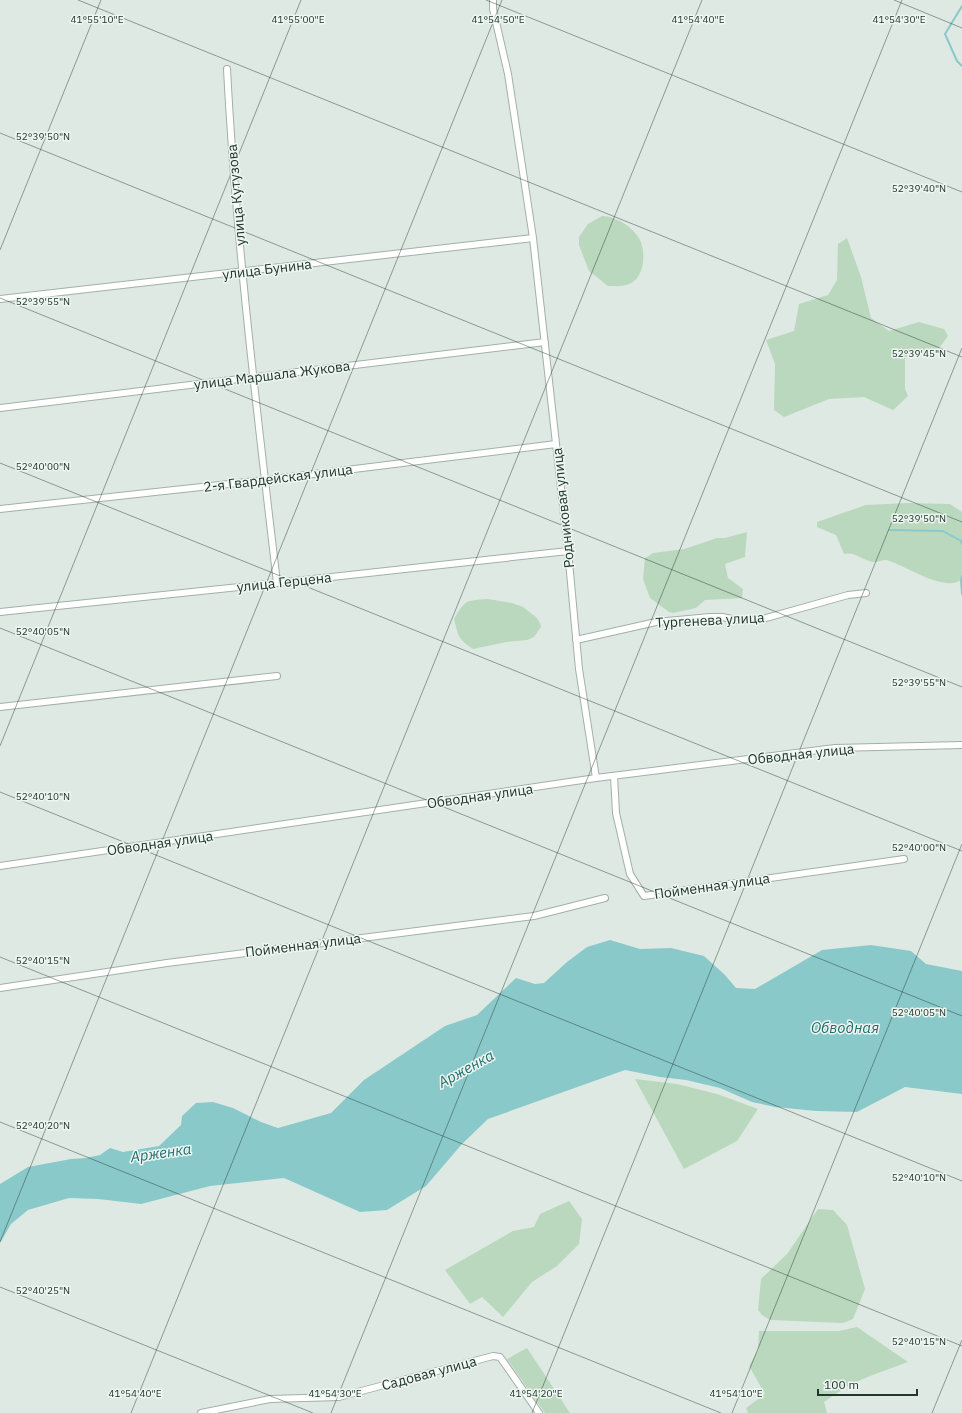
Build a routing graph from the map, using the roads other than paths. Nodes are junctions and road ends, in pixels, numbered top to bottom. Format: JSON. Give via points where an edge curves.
{"nodes":[{"id":1,"x":493,"y":0,"type":"edge"},
{"id":2,"x":227,"y":69,"type":"dead end"},
{"id":3,"x":533,"y":238,"type":"junction"},
{"id":4,"x":243,"y":272,"type":"junction"},
{"id":5,"x":0,"y":299,"type":"edge"},
{"id":6,"x":545,"y":342,"type":"junction"},
{"id":7,"x":252,"y":378,"type":"junction"},
{"id":8,"x":0,"y":408,"type":"edge"},
{"id":9,"x":556,"y":444,"type":"junction"},
{"id":10,"x":265,"y":480,"type":"junction"},
{"id":11,"x":0,"y":509,"type":"edge"},
{"id":12,"x":568,"y":551,"type":"junction"},
{"id":13,"x":277,"y":583,"type":"junction"},
{"id":14,"x":866,"y":593,"type":"dead end"},
{"id":15,"x":0,"y":612,"type":"edge"},
{"id":16,"x":576,"y":640,"type":"junction"},
{"id":17,"x":277,"y":676,"type":"dead end"},
{"id":18,"x":0,"y":707,"type":"edge"},
{"id":19,"x":962,"y":745,"type":"edge"},
{"id":20,"x":614,"y":776,"type":"junction"},
{"id":21,"x":596,"y":778,"type":"junction"},
{"id":22,"x":904,"y":859,"type":"dead end"},
{"id":23,"x":0,"y":866,"type":"edge"},
{"id":24,"x":605,"y":898,"type":"dead end"},
{"id":25,"x":0,"y":988,"type":"edge"},
{"id":26,"x":201,"y":1413,"type":"edge"},
{"id":27,"x":540,"y":1413,"type":"edge"}],
"edges":[{"from":1,"to":3,"type":"street","name":"Родниковая улица","via":[[508,74]]},
{"from":2,"to":4,"type":"street","name":"улица Кутузова","via":[[230,133]]},
{"from":3,"to":4,"type":"street","name":"улица Бунина"},
{"from":3,"to":6,"type":"street","name":"Родниковая улица"},
{"from":4,"to":5,"type":"street","name":"улица Бунина"},
{"from":4,"to":7,"type":"street","name":"улица Кутузова"},
{"from":6,"to":7,"type":"street","name":"улица Маршала Жукова"},
{"from":6,"to":9,"type":"street","name":"Родниковая улица"},
{"from":7,"to":8,"type":"street","name":"улица Маршала Жукова"},
{"from":7,"to":10,"type":"street","name":"улица Кутузова"},
{"from":9,"to":10,"type":"street","name":"2-я Гвардейская улица"},
{"from":9,"to":12,"type":"street","name":"Родниковая улица"},
{"from":10,"to":11,"type":"street","name":"2-я Гвардейская улица"},
{"from":10,"to":13,"type":"street","name":"улица Кутузова"},
{"from":12,"to":13,"type":"street","name":"улица Герцена"},
{"from":12,"to":16,"type":"street","name":"Родниковая улица"},
{"from":13,"to":15,"type":"street","name":"улица Герцена"},
{"from":14,"to":16,"type":"street","name":"Тургенева улица","via":[[848,595],[758,620],[710,617],[656,622]]},
{"from":16,"to":21,"type":"street","name":"Родниковая улица"},
{"from":17,"to":18,"type":"street"},
{"from":19,"to":20,"type":"street","name":"Обводная улица","via":[[835,748]]},
{"from":20,"to":21,"type":"street","name":"Обводная улица"},
{"from":20,"to":22,"type":"street","name":"Пойменная улица","via":[[616,814],[630,874],[644,896]]},
{"from":21,"to":23,"type":"street","name":"Обводная улица"},
{"from":24,"to":25,"type":"street","name":"Пойменная улица","via":[[534,916],[167,963]]},
{"from":26,"to":27,"type":"street","name":"Садовая улица","via":[[270,1399],[339,1397],[493,1356],[500,1357]]}]}
